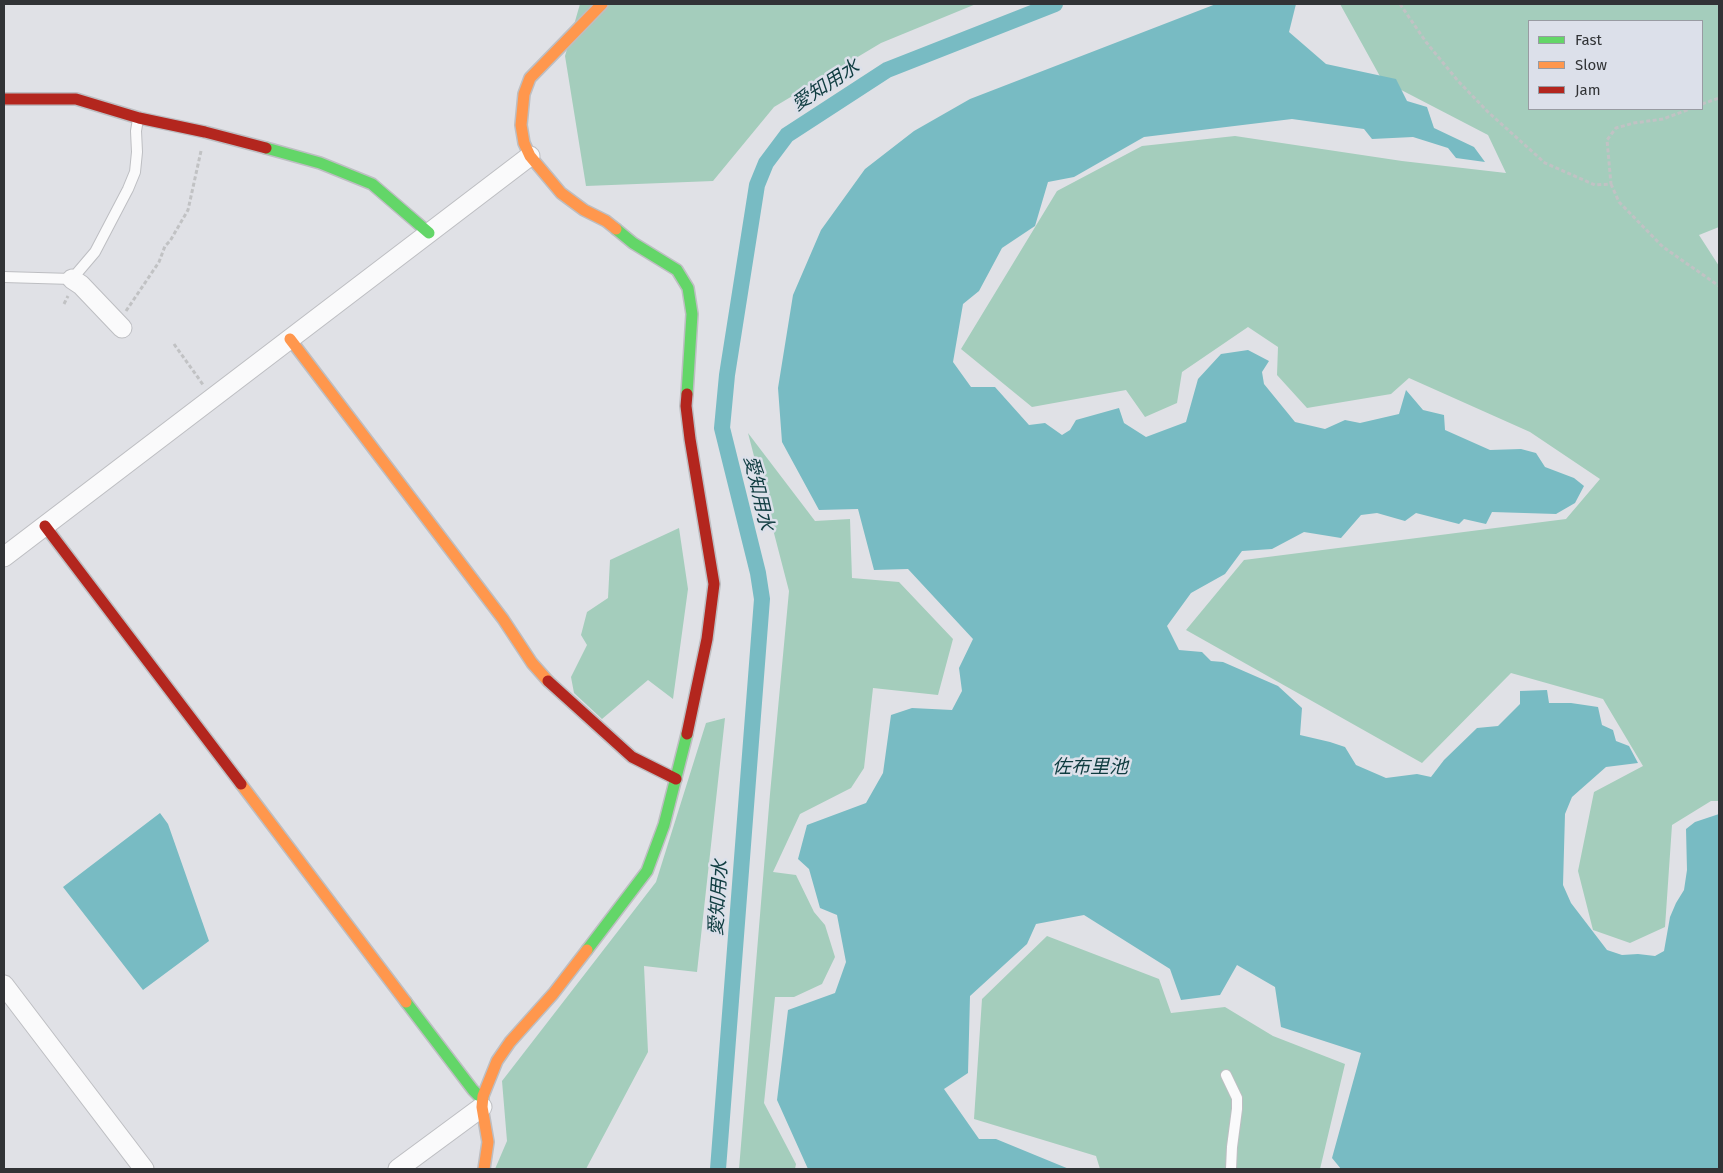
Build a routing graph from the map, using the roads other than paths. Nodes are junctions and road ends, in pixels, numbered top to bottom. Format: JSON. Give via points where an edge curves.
{"nodes":[{"id":1,"x":602,"y":4,"type":"edge"},
{"id":2,"x":4,"y":99,"type":"edge"},
{"id":3,"x":139,"y":118,"type":"junction"},
{"id":4,"x":530,"y":156,"type":"junction"},
{"id":5,"x":429,"y":234,"type":"junction"},
{"id":6,"x":4,"y":277,"type":"edge"},
{"id":7,"x":72,"y":279,"type":"junction"},
{"id":8,"x":119,"y":326,"type":"road end"},
{"id":9,"x":290,"y":340,"type":"junction"},
{"id":10,"x":46,"y":526,"type":"junction"},
{"id":11,"x":4,"y":557,"type":"edge"},
{"id":12,"x":676,"y":779,"type":"junction"},
{"id":13,"x":4,"y":985,"type":"edge"},
{"id":14,"x":1226,"y":1075,"type":"dead end"},
{"id":15,"x":483,"y":1101,"type":"junction"},
{"id":16,"x":144,"y":1169,"type":"edge"},
{"id":17,"x":398,"y":1169,"type":"edge"},
{"id":18,"x":484,"y":1169,"type":"edge"},
{"id":19,"x":1231,"y":1169,"type":"edge"}],
"edges":[{"from":1,"to":4,"type":"street","via":[[530,78],[524,94],[521,125]]},
{"from":2,"to":3,"type":"street","via":[[76,99]]},
{"from":3,"to":5,"type":"street","via":[[206,132],[320,163],[362,179],[387,196]]},
{"from":3,"to":7,"type":"lane","via":[[135,172],[128,189],[95,252]]},
{"from":4,"to":5,"type":"street"},
{"from":4,"to":12,"type":"street","via":[[561,193],[677,270],[688,288],[692,314],[686,406],[714,584],[707,640]]},
{"from":5,"to":9,"type":"street"},
{"from":6,"to":7,"type":"lane"},
{"from":7,"to":8,"type":"street","via":[[81,284]]},
{"from":9,"to":10,"type":"street"},
{"from":9,"to":12,"type":"street","via":[[544,677],[632,757]]},
{"from":10,"to":11,"type":"street"},
{"from":10,"to":15,"type":"street"},
{"from":12,"to":15,"type":"street","via":[[647,871],[553,994],[510,1042],[497,1061]]},
{"from":13,"to":16,"type":"street"},
{"from":14,"to":19,"type":"lane","via":[[1234,1090],[1237,1109]]},
{"from":15,"to":17,"type":"street"},
{"from":15,"to":18,"type":"street","via":[[488,1142]]}]}
